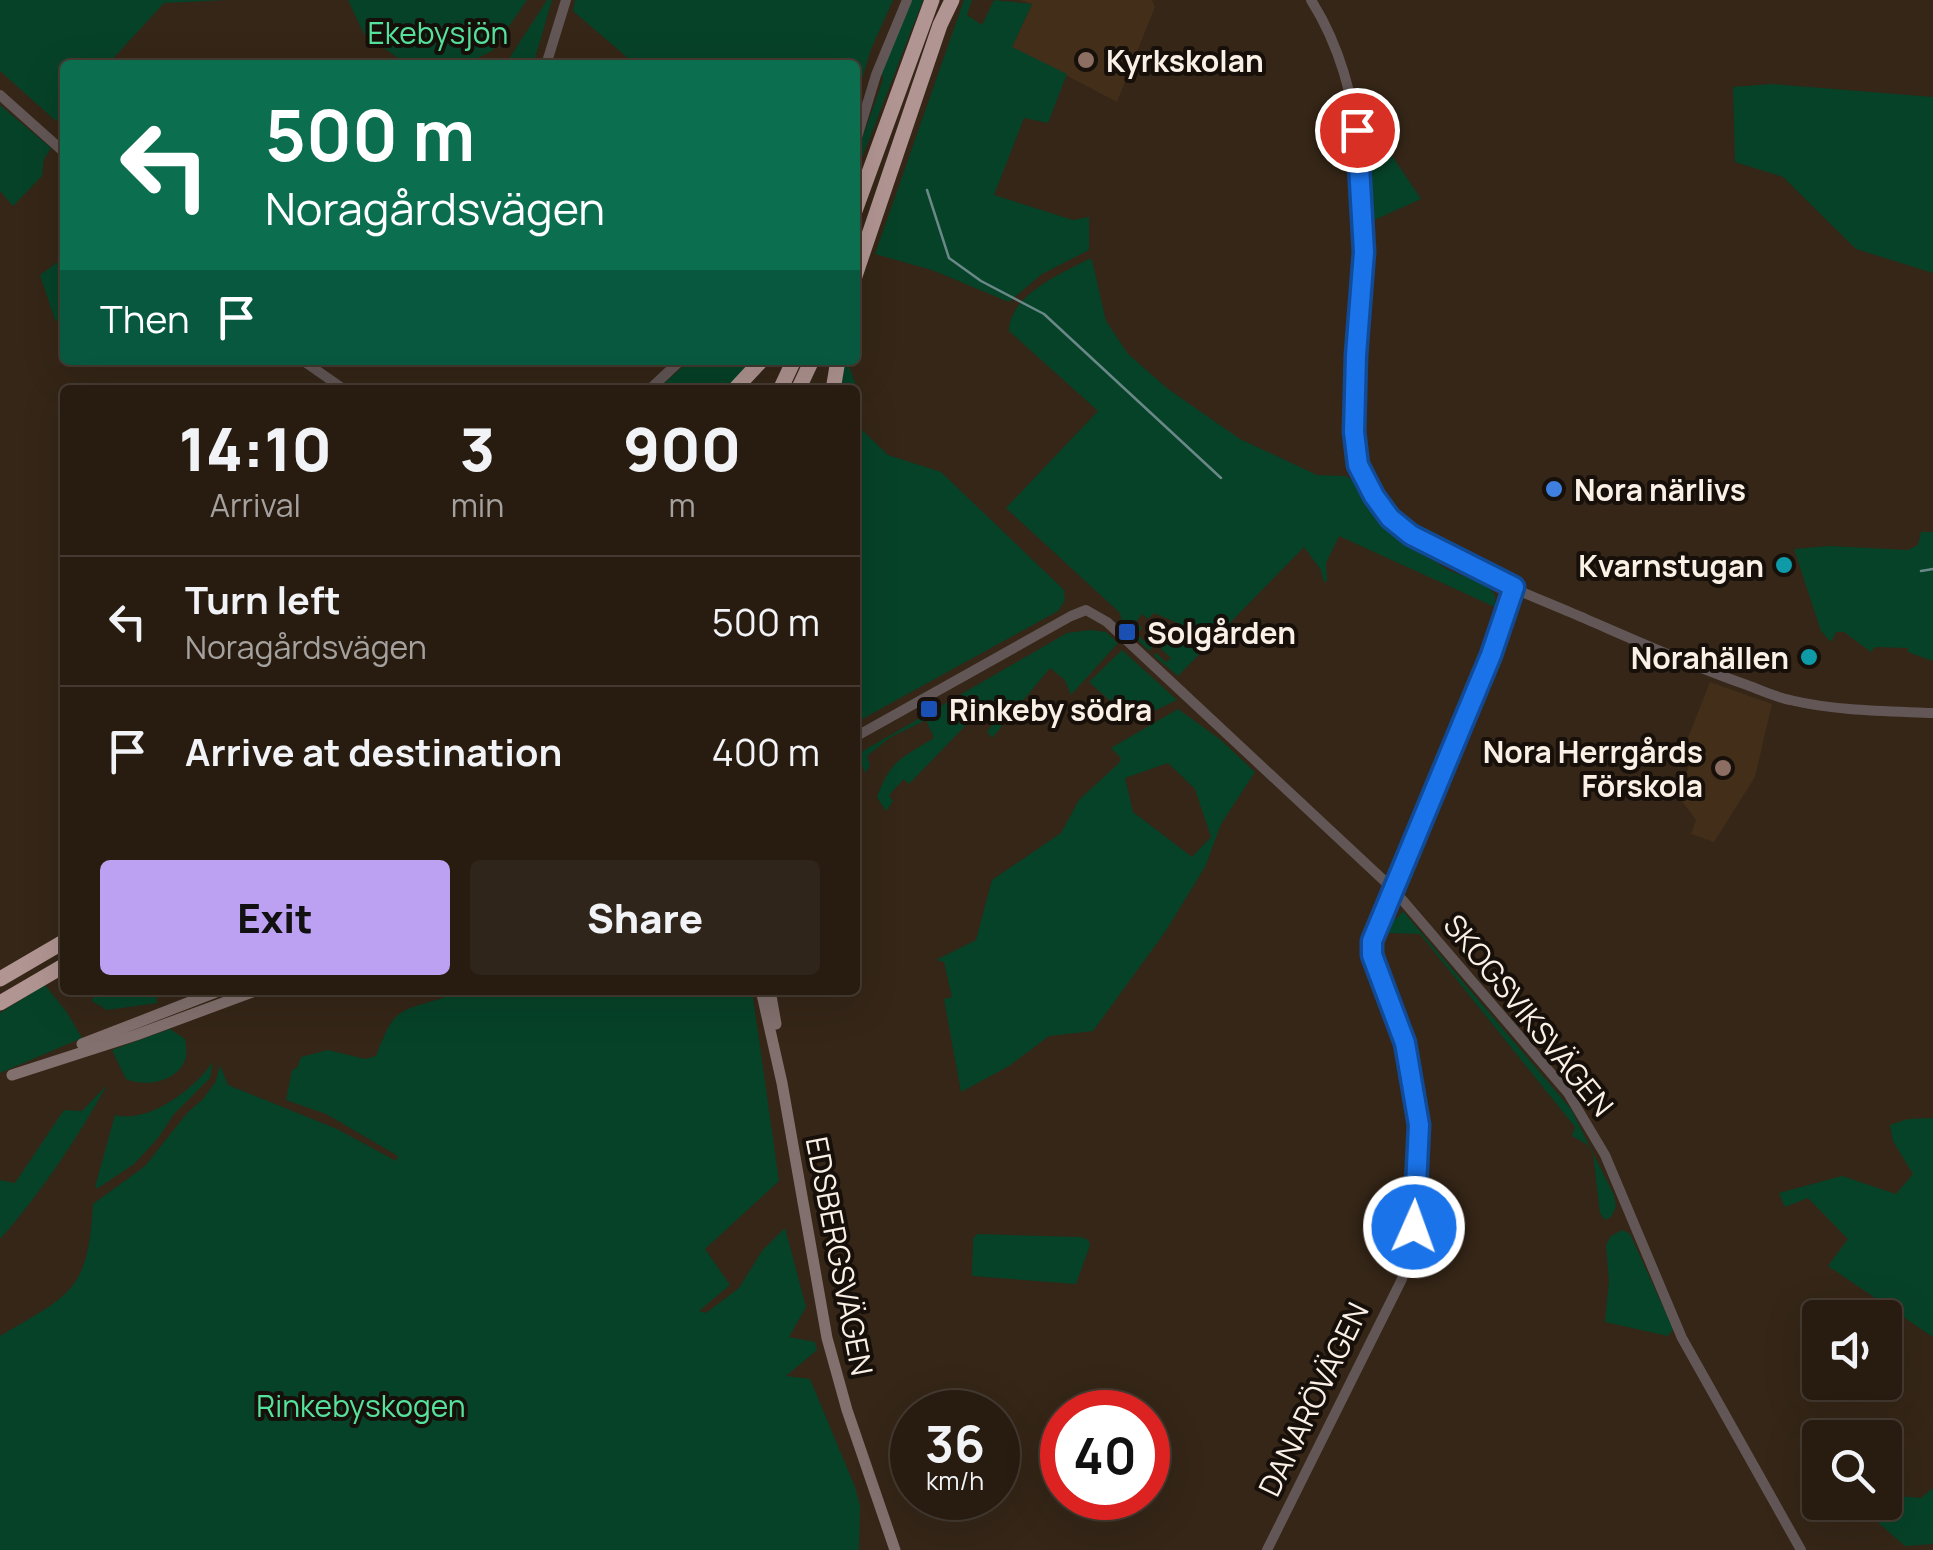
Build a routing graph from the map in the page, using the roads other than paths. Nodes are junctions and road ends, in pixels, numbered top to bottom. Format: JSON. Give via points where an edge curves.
{"nodes":[{"id":1,"x":566,"y":0,"type":"edge"},
{"id":2,"x":907,"y":0,"type":"edge"},
{"id":3,"x":932,"y":0,"type":"edge"},
{"id":4,"x":952,"y":0,"type":"edge"},
{"id":5,"x":1311,"y":0,"type":"edge"},
{"id":6,"x":548,"y":60,"type":"edge"},
{"id":7,"x":907,"y":66,"type":"junction"},
{"id":8,"x":0,"y":95,"type":"edge"},
{"id":9,"x":860,"y":128,"type":"edge"},
{"id":10,"x":60,"y":149,"type":"edge"},
{"id":11,"x":890,"y":169,"type":"junction"},
{"id":12,"x":860,"y":183,"type":"edge"},
{"id":13,"x":860,"y":197,"type":"edge"},
{"id":14,"x":860,"y":243,"type":"edge"},
{"id":15,"x":860,"y":261,"type":"edge"},
{"id":16,"x":309,"y":365,"type":"edge"},
{"id":17,"x":676,"y":365,"type":"edge"},
{"id":18,"x":757,"y":365,"type":"edge"},
{"id":19,"x":338,"y":385,"type":"edge"},
{"id":20,"x":654,"y":385,"type":"edge"},
{"id":21,"x":739,"y":385,"type":"edge"},
{"id":22,"x":1514,"y":587,"type":"junction"},
{"id":23,"x":1933,"y":713,"type":"edge"},
{"id":24,"x":860,"y":733,"type":"edge"},
{"id":25,"x":1394,"y":889,"type":"junction"},
{"id":26,"x":60,"y":943,"type":"edge"},
{"id":27,"x":60,"y":968,"type":"edge"},
{"id":28,"x":0,"y":979,"type":"edge"},
{"id":29,"x":212,"y":995,"type":"edge"},
{"id":30,"x":241,"y":995,"type":"edge"},
{"id":31,"x":763,"y":995,"type":"edge"},
{"id":32,"x":771,"y":995,"type":"edge"},
{"id":33,"x":0,"y":1003,"type":"edge"},
{"id":34,"x":179,"y":1013,"type":"junction"},
{"id":35,"x":6,"y":1077,"type":"edge"},
{"id":36,"x":782,"y":1083,"type":"junction"},
{"id":37,"x":895,"y":1550,"type":"edge"},
{"id":38,"x":1267,"y":1550,"type":"edge"},
{"id":39,"x":1801,"y":1550,"type":"edge"}],
"edges":[{"from":1,"to":6,"type":"street"},
{"from":2,"to":9,"type":"street"},
{"from":3,"to":7,"type":"highway"},
{"from":4,"to":11,"type":"highway"},
{"from":5,"to":22,"type":"street","via":[[1348,82],[1357,130],[1364,252],[1356,355],[1358,465],[1390,518],[1411,535]]},
{"from":7,"to":12,"type":"highway"},
{"from":7,"to":13,"type":"highway"},
{"from":8,"to":10,"type":"street"},
{"from":11,"to":14,"type":"highway"},
{"from":11,"to":15,"type":"highway"},
{"from":16,"to":19,"type":"street"},
{"from":17,"to":20,"type":"street"},
{"from":18,"to":21,"type":"highway"},
{"from":22,"to":23,"type":"street","via":[[1788,700]]},
{"from":22,"to":25,"type":"street","name":"DANARÖVÄGEN"},
{"from":24,"to":25,"type":"street","name":"SKOGSVIKSVÄGEN","via":[[1086,610]]},
{"from":25,"to":38,"type":"street","name":"DANARÖVÄGEN","via":[[1372,955],[1405,1043],[1419,1125],[1414,1227],[1402,1279]]},
{"from":25,"to":39,"type":"street","name":"SKOGSVIKSVÄGEN","via":[[1588,1122],[1682,1338]]},
{"from":26,"to":28,"type":"highway"},
{"from":27,"to":33,"type":"highway"},
{"from":29,"to":34,"type":"main road"},
{"from":30,"to":34,"type":"main road"},
{"from":31,"to":36,"type":"main road","name":"EDSBERGSVÄGEN"},
{"from":32,"to":36,"type":"main road","name":"EDSBERGSVÄGEN"},
{"from":34,"to":35,"type":"main road"},
{"from":36,"to":37,"type":"main road","name":"EDSBERGSVÄGEN","via":[[827,1338]]}]}
